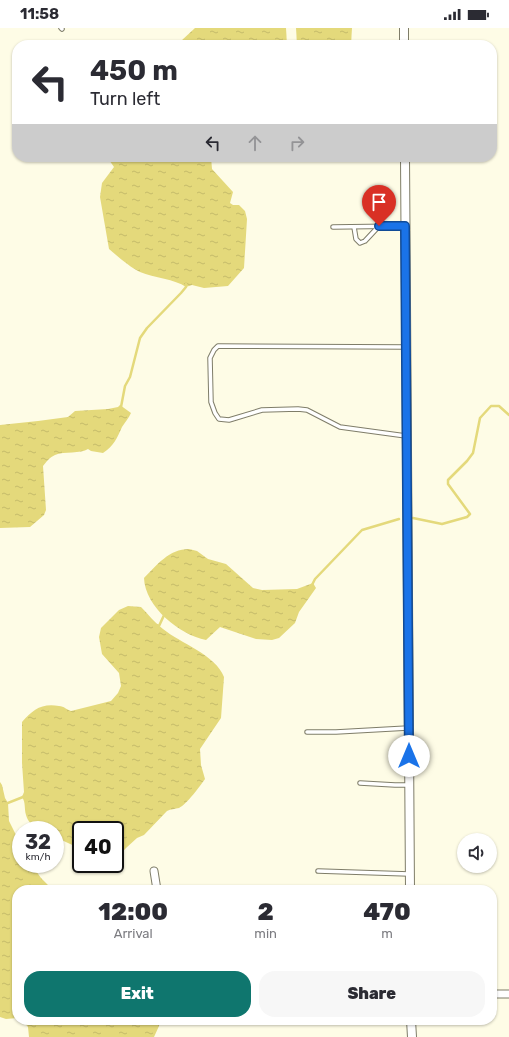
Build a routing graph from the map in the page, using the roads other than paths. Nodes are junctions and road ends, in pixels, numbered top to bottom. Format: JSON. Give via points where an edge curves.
{"nodes":[{"id":1,"x":404,"y":28,"type":"edge"},
{"id":2,"x":404,"y":40,"type":"edge"},
{"id":3,"x":405,"y":162,"type":"edge"},
{"id":4,"x":379,"y":226,"type":"junction"},
{"id":5,"x":405,"y":226,"type":"junction"},
{"id":6,"x":333,"y":227,"type":"dead end"},
{"id":7,"x":354,"y":227,"type":"junction"},
{"id":8,"x":406,"y":347,"type":"junction"},
{"id":9,"x":407,"y":436,"type":"junction"},
{"id":10,"x":409,"y":728,"type":"junction"},
{"id":11,"x":307,"y":732,"type":"dead end"},
{"id":12,"x":360,"y":783,"type":"dead end"},
{"id":13,"x":409,"y":784,"type":"junction"},
{"id":14,"x":154,"y":871,"type":"dead end"},
{"id":15,"x":318,"y":871,"type":"dead end"},
{"id":16,"x":410,"y":874,"type":"junction"},
{"id":17,"x":156,"y":885,"type":"edge"},
{"id":18,"x":410,"y":885,"type":"edge"},
{"id":19,"x":497,"y":994,"type":"edge"},
{"id":20,"x":509,"y":994,"type":"edge"},
{"id":21,"x":411,"y":1025,"type":"edge"},
{"id":22,"x":412,"y":1037,"type":"edge"}],
"edges":[{"from":1,"to":2,"type":"street"},
{"from":3,"to":5,"type":"street"},
{"from":4,"to":5,"type":"lane"},
{"from":4,"to":7,"type":"lane"},
{"from":4,"to":7,"type":"lane","via":[[365,242],[360,243],[356,239]]},
{"from":5,"to":8,"type":"street"},
{"from":6,"to":7,"type":"lane"},
{"from":8,"to":9,"type":"street"},
{"from":8,"to":9,"type":"lane","via":[[218,346],[210,358],[211,402],[215,413],[223,420],[262,410],[298,409],[307,410],[340,427]]},
{"from":9,"to":10,"type":"street"},
{"from":10,"to":11,"type":"lane"},
{"from":10,"to":13,"type":"street"},
{"from":12,"to":13,"type":"lane"},
{"from":13,"to":16,"type":"street"},
{"from":14,"to":17,"type":"street"},
{"from":15,"to":16,"type":"lane"},
{"from":16,"to":18,"type":"street"},
{"from":19,"to":20,"type":"street"},
{"from":21,"to":22,"type":"street"}]}
